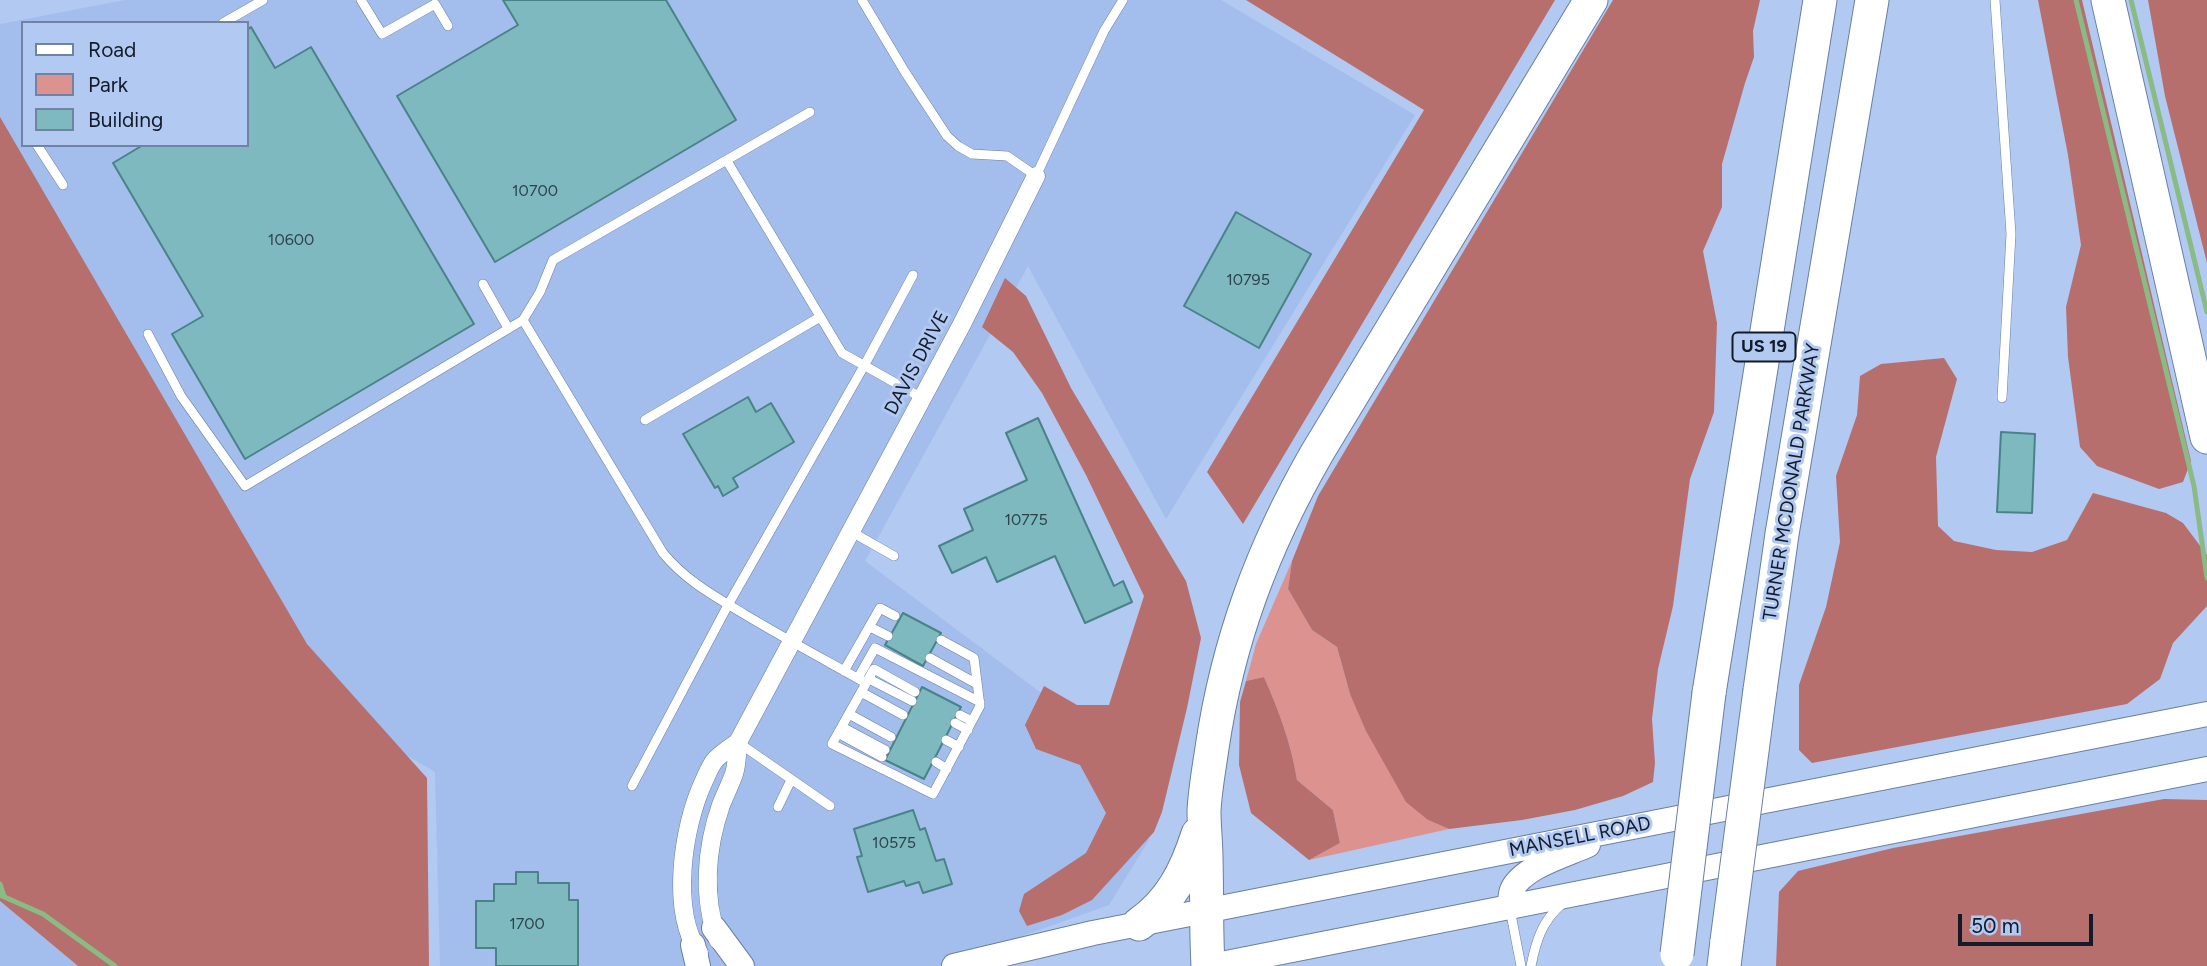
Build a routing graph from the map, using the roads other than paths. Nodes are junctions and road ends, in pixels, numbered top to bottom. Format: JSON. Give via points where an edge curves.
{"nodes":[{"id":1,"x":263,"y":0,"type":"edge"},
{"id":2,"x":361,"y":0,"type":"edge"},
{"id":3,"x":862,"y":0,"type":"edge"},
{"id":4,"x":1123,"y":0,"type":"edge"},
{"id":5,"x":1591,"y":0,"type":"edge"},
{"id":6,"x":1820,"y":0,"type":"edge"},
{"id":7,"x":1872,"y":0,"type":"edge"},
{"id":8,"x":1994,"y":0,"type":"edge"},
{"id":9,"x":2108,"y":0,"type":"edge"},
{"id":10,"x":226,"y":21,"type":"edge"},
{"id":11,"x":448,"y":26,"type":"dead end"},
{"id":12,"x":810,"y":112,"type":"dead end"},
{"id":13,"x":38,"y":147,"type":"edge"},
{"id":14,"x":727,"y":161,"type":"junction"},
{"id":15,"x":1036,"y":176,"type":"junction"},
{"id":16,"x":63,"y":185,"type":"dead end"},
{"id":17,"x":914,"y":275,"type":"dead end"},
{"id":18,"x":483,"y":285,"type":"dead end"},
{"id":19,"x":820,"y":317,"type":"junction"},
{"id":20,"x":523,"y":320,"type":"junction"},
{"id":21,"x":508,"y":328,"type":"junction"},
{"id":22,"x":148,"y":334,"type":"dead end"},
{"id":23,"x":864,"y":366,"type":"junction"},
{"id":24,"x":922,"y":398,"type":"junction"},
{"id":25,"x":2002,"y":398,"type":"dead end"},
{"id":26,"x":645,"y":420,"type":"dead end"},
{"id":27,"x":2207,"y":437,"type":"edge"},
{"id":28,"x":850,"y":531,"type":"junction"},
{"id":29,"x":894,"y":556,"type":"dead end"},
{"id":30,"x":728,"y":605,"type":"junction"},
{"id":31,"x":895,"y":616,"type":"dead end"},
{"id":32,"x":870,"y":626,"type":"junction"},
{"id":33,"x":888,"y":636,"type":"dead end"},
{"id":34,"x":942,"y":640,"type":"dead end"},
{"id":35,"x":791,"y":642,"type":"junction"},
{"id":36,"x":930,"y":658,"type":"dead end"},
{"id":37,"x":844,"y":671,"type":"junction"},
{"id":38,"x":864,"y":680,"type":"junction"},
{"id":39,"x":977,"y":684,"type":"junction"},
{"id":40,"x":861,"y":692,"type":"junction"},
{"id":41,"x":979,"y":702,"type":"junction"},
{"id":42,"x":2207,"y":713,"type":"edge"},
{"id":43,"x":849,"y":714,"type":"junction"},
{"id":44,"x":903,"y":715,"type":"dead end"},
{"id":45,"x":958,"y":719,"type":"dead end"},
{"id":46,"x":970,"y":725,"type":"junction"},
{"id":47,"x":840,"y":730,"type":"junction"},
{"id":48,"x":891,"y":737,"type":"dead end"},
{"id":49,"x":946,"y":740,"type":"dead end"},
{"id":50,"x":738,"y":742,"type":"junction"},
{"id":51,"x":958,"y":747,"type":"junction"},
{"id":52,"x":883,"y":753,"type":"dead end"},
{"id":53,"x":936,"y":762,"type":"dead end"},
{"id":54,"x":947,"y":769,"type":"junction"},
{"id":55,"x":2207,"y":769,"type":"edge"},
{"id":56,"x":928,"y":777,"type":"dead end"},
{"id":57,"x":792,"y":780,"type":"junction"},
{"id":58,"x":939,"y":783,"type":"junction"},
{"id":59,"x":632,"y":786,"type":"dead end"},
{"id":60,"x":830,"y":806,"type":"dead end"},
{"id":61,"x":778,"y":807,"type":"dead end"},
{"id":62,"x":1204,"y":812,"type":"junction"},
{"id":63,"x":1631,"y":827,"type":"junction"},
{"id":64,"x":684,"y":847,"type":"junction"},
{"id":65,"x":711,"y":847,"type":"junction"},
{"id":66,"x":1581,"y":893,"type":"junction"},
{"id":67,"x":1510,"y":907,"type":"junction"},
{"id":68,"x":1205,"y":911,"type":"junction"},
{"id":69,"x":1139,"y":924,"type":"junction"},
{"id":70,"x":714,"y":928,"type":"junction"},
{"id":71,"x":1726,"y":953,"type":"edge"},
{"id":72,"x":696,"y":955,"type":"edge"},
{"id":73,"x":1676,"y":960,"type":"edge"},
{"id":74,"x":707,"y":966,"type":"edge"},
{"id":75,"x":728,"y":966,"type":"edge"},
{"id":76,"x":742,"y":966,"type":"edge"},
{"id":77,"x":954,"y":966,"type":"edge"},
{"id":78,"x":1209,"y":966,"type":"edge"},
{"id":79,"x":1521,"y":966,"type":"edge"},
{"id":80,"x":1531,"y":966,"type":"edge"}],
"edges":[{"from":1,"to":10,"type":"lane"},
{"from":2,"to":11,"type":"lane","via":[[382,34],[435,4]]},
{"from":3,"to":15,"type":"lane","via":[[947,136],[972,154],[1007,156]]},
{"from":4,"to":15,"type":"lane","name":"DAVIS DRIVE"},
{"from":5,"to":62,"type":"highway","via":[[1277,526],[1249,595],[1226,672]]},
{"from":6,"to":73,"type":"highway","number":"US 19","bridge":true,"via":[[1709,693]]},
{"from":7,"to":71,"type":"highway","name":"TURNER MCDONALD PARKWAY","number":"US 19","bridge":true,"via":[[1780,548]]},
{"from":8,"to":25,"type":"lane","via":[[2011,234]]},
{"from":9,"to":27,"type":"highway"},
{"from":12,"to":14,"type":"lane"},
{"from":13,"to":16,"type":"lane"},
{"from":14,"to":19,"type":"lane"},
{"from":14,"to":20,"type":"lane","via":[[552,260]]},
{"from":15,"to":24,"type":"street","name":"DAVIS DRIVE"},
{"from":17,"to":23,"type":"lane"},
{"from":18,"to":21,"type":"lane"},
{"from":19,"to":23,"type":"lane","via":[[842,353]]},
{"from":19,"to":26,"type":"lane"},
{"from":20,"to":21,"type":"lane"},
{"from":20,"to":30,"type":"lane","via":[[663,553],[677,570]]},
{"from":21,"to":22,"type":"lane","via":[[245,486],[181,396]]},
{"from":23,"to":24,"type":"lane"},
{"from":23,"to":30,"type":"lane"},
{"from":24,"to":28,"type":"street","name":"DAVIS DRIVE"},
{"from":28,"to":29,"type":"lane"},
{"from":28,"to":35,"type":"street","name":"DAVIS DRIVE"},
{"from":30,"to":35,"type":"lane"},
{"from":30,"to":59,"type":"lane"},
{"from":31,"to":32,"type":"lane","via":[[880,608]]},
{"from":32,"to":33,"type":"lane"},
{"from":32,"to":37,"type":"lane"},
{"from":34,"to":39,"type":"lane","via":[[974,658]]},
{"from":35,"to":37,"type":"lane"},
{"from":35,"to":50,"type":"street","name":"DAVIS DRIVE"},
{"from":36,"to":39,"type":"lane"},
{"from":37,"to":38,"type":"lane"},
{"from":38,"to":38,"type":"lane","via":[[874,669],[914,696]]},
{"from":38,"to":40,"type":"lane"},
{"from":38,"to":41,"type":"lane","via":[[875,648]]},
{"from":39,"to":41,"type":"lane"},
{"from":40,"to":43,"type":"lane"},
{"from":40,"to":44,"type":"lane"},
{"from":41,"to":46,"type":"lane"},
{"from":42,"to":63,"type":"main road","name":"MANSELL ROAD"},
{"from":43,"to":47,"type":"lane"},
{"from":43,"to":48,"type":"lane"},
{"from":45,"to":46,"type":"lane"},
{"from":46,"to":51,"type":"lane"},
{"from":47,"to":52,"type":"lane"},
{"from":47,"to":58,"type":"lane","via":[[832,744],[933,794]]},
{"from":49,"to":51,"type":"lane"},
{"from":50,"to":57,"type":"lane"},
{"from":50,"to":64,"type":"street","name":"DAVIS DRIVE","via":[[715,760],[705,778]]},
{"from":50,"to":65,"type":"street","name":"DAVIS DRIVE","via":[[735,772],[720,806]]},
{"from":51,"to":54,"type":"lane"},
{"from":53,"to":54,"type":"lane"},
{"from":54,"to":58,"type":"lane"},
{"from":55,"to":66,"type":"main road"},
{"from":56,"to":58,"type":"lane"},
{"from":57,"to":60,"type":"lane"},
{"from":57,"to":61,"type":"lane"},
{"from":62,"to":68,"type":"highway"},
{"from":62,"to":69,"type":"highway","via":[[1177,884]]},
{"from":63,"to":67,"type":"main road","via":[[1533,870],[1511,892]]},
{"from":63,"to":68,"type":"main road","name":"MANSELL ROAD"},
{"from":64,"to":65,"type":"street"},
{"from":64,"to":72,"type":"street","name":"DAVIS DRIVE","via":[[682,887]]},
{"from":65,"to":70,"type":"street","name":"DAVIS DRIVE","via":[[707,886]]},
{"from":66,"to":67,"type":"main road"},
{"from":66,"to":80,"type":"lane","via":[[1550,914],[1540,931]]},
{"from":67,"to":78,"type":"main road"},
{"from":67,"to":79,"type":"lane"},
{"from":68,"to":69,"type":"main road","name":"MANSELL ROAD"},
{"from":68,"to":78,"type":"highway"},
{"from":69,"to":77,"type":"main road","name":"MANSELL ROAD"},
{"from":70,"to":75,"type":"street","name":"DAVIS DRIVE"},
{"from":70,"to":76,"type":"main road"},
{"from":72,"to":74,"type":"street","name":"DAVIS DRIVE"}]}
